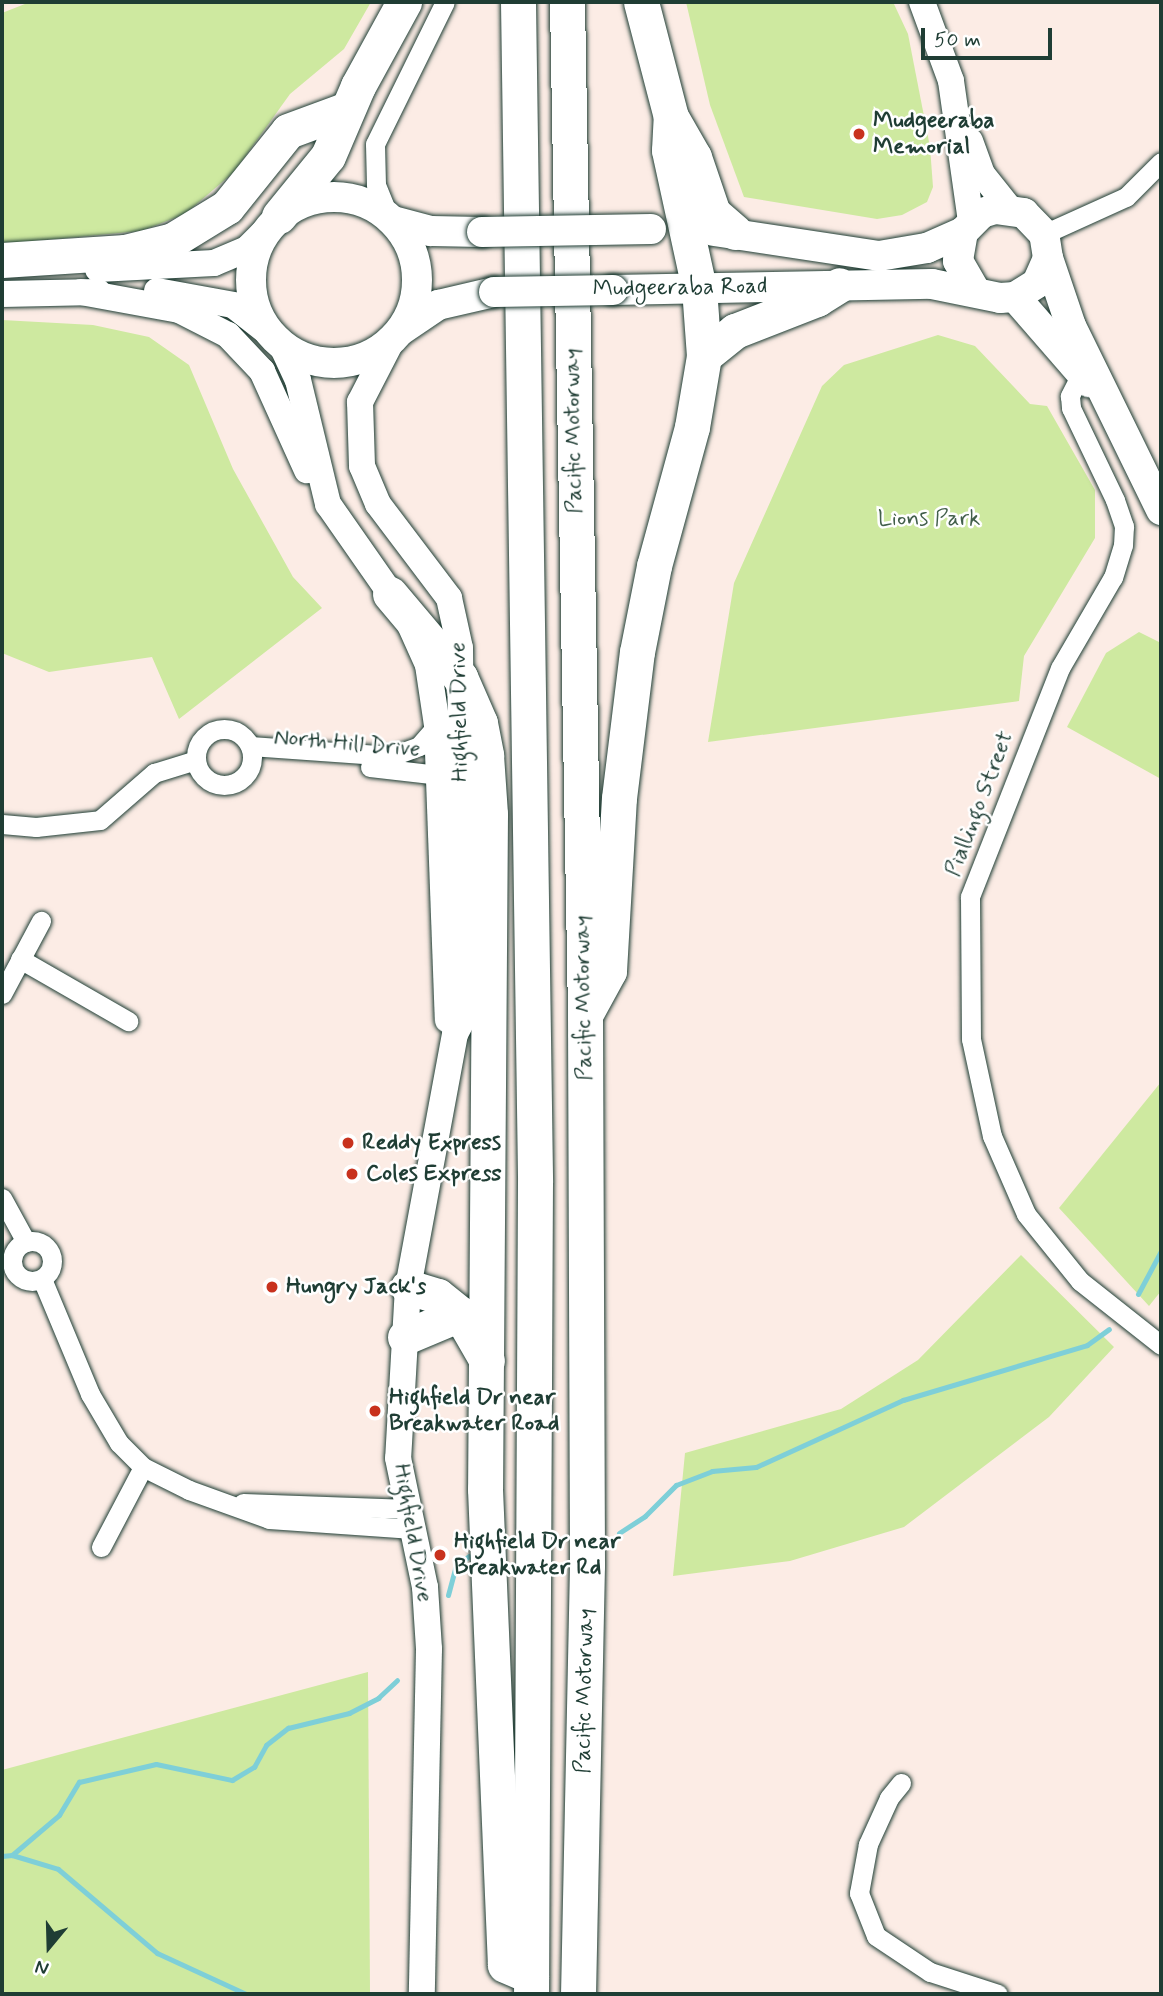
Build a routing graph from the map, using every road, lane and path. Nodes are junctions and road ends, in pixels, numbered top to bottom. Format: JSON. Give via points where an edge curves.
{"nodes":[{"id":1,"x":445,"y":2,"type":"edge"},
{"id":2,"x":518,"y":2,"type":"edge"},
{"id":3,"x":567,"y":2,"type":"edge"},
{"id":4,"x":641,"y":2,"type":"edge"},
{"id":5,"x":922,"y":2,"type":"edge"},
{"id":6,"x":400,"y":6,"type":"edge"},
{"id":7,"x":956,"y":106,"type":"junction"},
{"id":8,"x":347,"y":109,"type":"junction"},
{"id":9,"x":671,"y":117,"type":"junction"},
{"id":10,"x":1161,"y":162,"type":"edge"},
{"id":11,"x":1009,"y":208,"type":"junction"},
{"id":12,"x":391,"y":219,"type":"junction"},
{"id":13,"x":273,"y":222,"type":"junction"},
{"id":14,"x":967,"y":227,"type":"junction"},
{"id":15,"x":667,"y":229,"type":"junction"},
{"id":16,"x":735,"y":232,"type":"junction"},
{"id":17,"x":1046,"y":246,"type":"junction"},
{"id":18,"x":2,"y":260,"type":"edge"},
{"id":19,"x":2,"y":270,"type":"edge"},
{"id":20,"x":839,"y":285,"type":"junction"},
{"id":21,"x":699,"y":288,"type":"junction"},
{"id":22,"x":975,"y":291,"type":"junction"},
{"id":23,"x":81,"y":292,"type":"junction"},
{"id":24,"x":2,"y":294,"type":"edge"},
{"id":25,"x":1015,"y":297,"type":"junction"},
{"id":26,"x":394,"y":338,"type":"junction"},
{"id":27,"x":276,"y":340,"type":"junction"},
{"id":28,"x":704,"y":356,"type":"junction"},
{"id":29,"x":1081,"y":374,"type":"junction"},
{"id":30,"x":1106,"y":400,"type":"junction"},
{"id":31,"x":328,"y":504,"type":"junction"},
{"id":32,"x":1161,"y":510,"type":"edge"},
{"id":33,"x":390,"y":594,"type":"junction"},
{"id":34,"x":460,"y":677,"type":"junction"},
{"id":35,"x":437,"y":725,"type":"junction"},
{"id":36,"x":461,"y":749,"type":"junction"},
{"id":37,"x":251,"y":753,"type":"junction"},
{"id":38,"x":196,"y":760,"type":"junction"},
{"id":39,"x":438,"y":775,"type":"junction"},
{"id":40,"x":2,"y":824,"type":"edge"},
{"id":41,"x":41,"y":921,"type":"dead end"},
{"id":42,"x":20,"y":959,"type":"junction"},
{"id":43,"x":2,"y":994,"type":"edge"},
{"id":44,"x":585,"y":1016,"type":"junction"},
{"id":45,"x":128,"y":1021,"type":"dead end"},
{"id":46,"x":455,"y":1034,"type":"junction"},
{"id":47,"x":2,"y":1198,"type":"edge"},
{"id":48,"x":26,"y":1242,"type":"junction"},
{"id":49,"x":8,"y":1273,"type":"edge"},
{"id":50,"x":41,"y":1279,"type":"junction"},
{"id":51,"x":408,"y":1287,"type":"junction"},
{"id":52,"x":460,"y":1314,"type":"junction"},
{"id":53,"x":405,"y":1337,"type":"junction"},
{"id":54,"x":1161,"y":1345,"type":"edge"},
{"id":55,"x":487,"y":1362,"type":"junction"},
{"id":56,"x":143,"y":1467,"type":"junction"},
{"id":57,"x":411,"y":1519,"type":"junction"},
{"id":58,"x":101,"y":1547,"type":"dead end"},
{"id":59,"x":901,"y":1783,"type":"dead end"},
{"id":60,"x":531,"y":1985,"type":"edge"},
{"id":61,"x":422,"y":1994,"type":"edge"},
{"id":62,"x":578,"y":1994,"type":"edge"},
{"id":63,"x":998,"y":1994,"type":"edge"}],
"edges":[{"from":1,"to":12,"type":"street","via":[[375,144],[376,185]]},
{"from":2,"to":60,"type":"highway","name":"Pacific Motorway","via":[[535,1140]]},
{"from":3,"to":44,"type":"highway","name":"Pacific Motorway"},
{"from":4,"to":9,"type":"highway"},
{"from":5,"to":7,"type":"street"},
{"from":6,"to":8,"type":"highway"},
{"from":7,"to":11,"type":"street","via":[[982,174]]},
{"from":7,"to":14,"type":"street"},
{"from":8,"to":13,"type":"highway","via":[[325,162]]},
{"from":8,"to":18,"type":"highway","via":[[288,131],[226,207],[173,240],[125,252]]},
{"from":9,"to":15,"type":"highway"},
{"from":9,"to":16,"type":"highway","via":[[694,157],[713,213]]},
{"from":10,"to":17,"type":"street","via":[[1126,197]]},
{"from":11,"to":14,"type":"main road","via":[[982,213]]},
{"from":11,"to":17,"type":"main road","via":[[1024,213]]},
{"from":12,"to":13,"type":"main road","via":[[359,200],[337,197],[308,200]]},
{"from":12,"to":15,"type":"main road","bridge":true,"via":[[431,231]]},
{"from":12,"to":26,"type":"main road","via":[[410,246],[417,275],[412,310]]},
{"from":13,"to":19,"type":"street","via":[[247,249],[209,264]]},
{"from":13,"to":27,"type":"main road","via":[[255,253],[251,280],[256,311]]},
{"from":14,"to":16,"type":"main road","via":[[927,248],[879,256]]},
{"from":14,"to":22,"type":"main road","via":[[958,261]]},
{"from":15,"to":16,"type":"main road"},
{"from":15,"to":21,"type":"highway"},
{"from":17,"to":25,"type":"main road","via":[[1037,283]]},
{"from":17,"to":30,"type":"main road","via":[[1071,326]]},
{"from":20,"to":21,"type":"main road","name":"Mudgeeraba Road"},
{"from":20,"to":22,"type":"main road","name":"Mudgeeraba Road","via":[[932,284]]},
{"from":20,"to":28,"type":"highway","via":[[817,299],[735,331]]},
{"from":21,"to":26,"type":"main road","name":"Mudgeeraba Road","bridge":true,"via":[[494,292],[438,305]]},
{"from":21,"to":28,"type":"highway"},
{"from":22,"to":25,"type":"main road"},
{"from":23,"to":24,"type":"street"},
{"from":23,"to":27,"type":"street","via":[[160,291],[210,298],[243,310]]},
{"from":23,"to":31,"type":"street","via":[[178,310],[234,340],[262,371],[296,449]]},
{"from":25,"to":29,"type":"main road"},
{"from":26,"to":27,"type":"main road","via":[[372,355],[346,363],[314,361]]},
{"from":26,"to":34,"type":"street","name":"Highfield Drive","via":[[360,402],[362,466],[378,504],[449,598],[459,639]]},
{"from":27,"to":31,"type":"street","name":"Highfield Drive","via":[[298,380]]},
{"from":28,"to":44,"type":"highway","via":[[692,427],[636,652],[619,798],[609,971]]},
{"from":29,"to":30,"type":"main road"},
{"from":29,"to":54,"type":"street","name":"Piallingo Street","via":[[1070,397],[1071,408],[1115,500],[1124,526],[1124,545],[1113,577],[1060,668],[970,897],[971,1039],[992,1136],[1026,1214],[1080,1281]]},
{"from":30,"to":32,"type":"main road"},
{"from":31,"to":33,"type":"street","name":"Highfield Drive"},
{"from":33,"to":34,"type":"highway"},
{"from":33,"to":35,"type":"street","name":"Highfield Drive","via":[[424,653]]},
{"from":34,"to":36,"type":"street","name":"Highfield Drive"},
{"from":34,"to":55,"type":"highway","via":[[483,735],[490,814]]},
{"from":35,"to":37,"type":"street","name":"North Hill Drive","via":[[416,747],[392,756]]},
{"from":35,"to":39,"type":"street","name":"Highfield Drive"},
{"from":36,"to":39,"type":"street"},
{"from":36,"to":46,"type":"street","name":"Highfield Drive","via":[[464,1017]]},
{"from":37,"to":38,"type":"street","name":"North Hill Drive","via":[[238,732],[219,730],[202,739]]},
{"from":37,"to":38,"type":"street","name":"North Hill Drive","via":[[240,781],[221,786],[206,779]]},
{"from":37,"to":39,"type":"street","name":"North Hill Drive"},
{"from":38,"to":40,"type":"street","via":[[154,773],[100,820],[36,827]]},
{"from":39,"to":46,"type":"street","name":"Highfield Drive","via":[[446,1017]]},
{"from":41,"to":42,"type":"street"},
{"from":42,"to":43,"type":"street"},
{"from":42,"to":45,"type":"street"},
{"from":44,"to":62,"type":"highway","name":"Pacific Motorway","via":[[587,1565]]},
{"from":46,"to":51,"type":"street","name":"Highfield Drive"},
{"from":47,"to":48,"type":"street"},
{"from":48,"to":49,"type":"street","via":[[13,1253]]},
{"from":48,"to":50,"type":"street","via":[[39,1242],[50,1252],[51,1266]]},
{"from":49,"to":50,"type":"street","via":[[22,1280]]},
{"from":50,"to":56,"type":"street","via":[[90,1394],[119,1443]]},
{"from":51,"to":52,"type":"highway","via":[[438,1296]]},
{"from":51,"to":53,"type":"street","name":"Highfield Drive"},
{"from":52,"to":53,"type":"highway"},
{"from":52,"to":55,"type":"highway"},
{"from":53,"to":57,"type":"street","name":"Highfield Drive","via":[[398,1458]]},
{"from":55,"to":60,"type":"highway","via":[[485,1489],[505,1965]]},
{"from":56,"to":57,"type":"street","via":[[225,1502]]},
{"from":56,"to":58,"type":"street"},
{"from":57,"to":61,"type":"street","name":"Highfield Drive","via":[[425,1587],[429,1649]]},
{"from":59,"to":63,"type":"street","via":[[868,1844],[859,1893],[876,1936],[930,1972]]}]}
